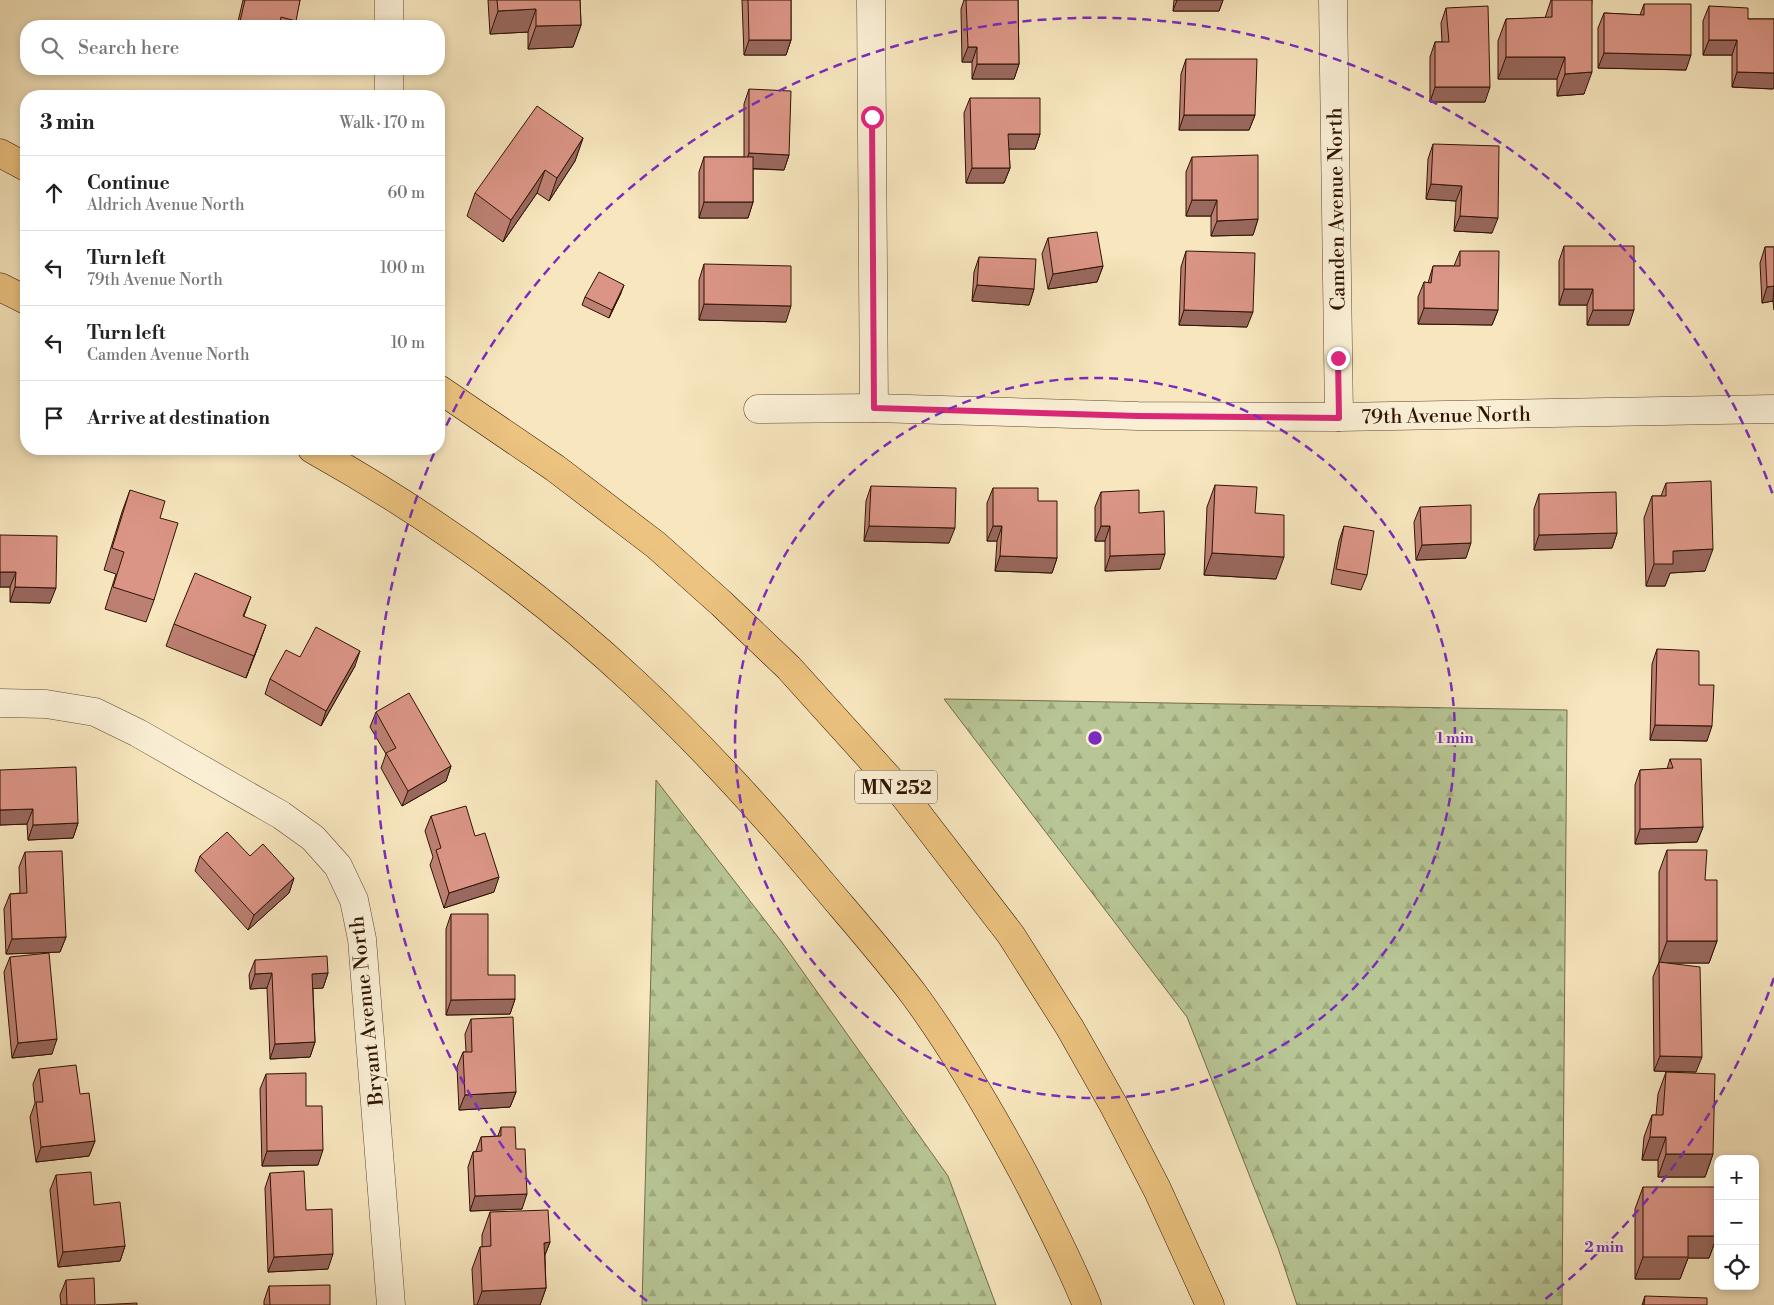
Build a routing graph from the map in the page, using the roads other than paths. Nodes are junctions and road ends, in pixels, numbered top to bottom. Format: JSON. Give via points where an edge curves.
{"nodes":[{"id":1,"x":389,"y":0,"type":"edge"},
{"id":2,"x":871,"y":0,"type":"edge"},
{"id":3,"x":1333,"y":0,"type":"edge"},
{"id":4,"x":389,"y":20,"type":"edge"},
{"id":5,"x":0,"y":153,"type":"edge"},
{"id":6,"x":20,"y":163,"type":"edge"},
{"id":7,"x":0,"y":287,"type":"edge"},
{"id":8,"x":20,"y":297,"type":"edge"},
{"id":9,"x":445,"y":393,"type":"edge"},
{"id":10,"x":874,"y":408,"type":"junction"},
{"id":11,"x":1774,"y":409,"type":"edge"},
{"id":12,"x":758,"y":410,"type":"dead end"},
{"id":13,"x":1339,"y":418,"type":"junction"},
{"id":14,"x":323,"y":455,"type":"edge"},
{"id":15,"x":0,"y":703,"type":"edge"},
{"id":16,"x":391,"y":1305,"type":"edge"},
{"id":17,"x":1087,"y":1305,"type":"edge"},
{"id":18,"x":1210,"y":1305,"type":"edge"}],
"edges":[{"from":1,"to":4,"type":"street"},
{"from":2,"to":10,"type":"street"},
{"from":3,"to":13,"type":"street","name":"Camden Avenue North"},
{"from":5,"to":6,"type":"highway"},
{"from":7,"to":8,"type":"highway"},
{"from":9,"to":18,"type":"highway","number":"MN 252","via":[[555,468],[656,545],[789,668],[901,792],[1011,935],[1065,1021],[1114,1104]]},
{"from":10,"to":12,"type":"street","name":"79th Avenue North"},
{"from":10,"to":13,"type":"street","name":"79th Avenue North"},
{"from":11,"to":13,"type":"street","name":"79th Avenue North"},
{"from":14,"to":17,"type":"highway","via":[[413,510],[573,628],[637,684],[735,783],[863,930],[946,1041],[1000,1129],[1060,1244]]},
{"from":15,"to":16,"type":"street","name":"Bryant Avenue North","via":[[46,704],[95,712],[281,815],[314,838],[338,866],[354,900],[362,939]]}]}
